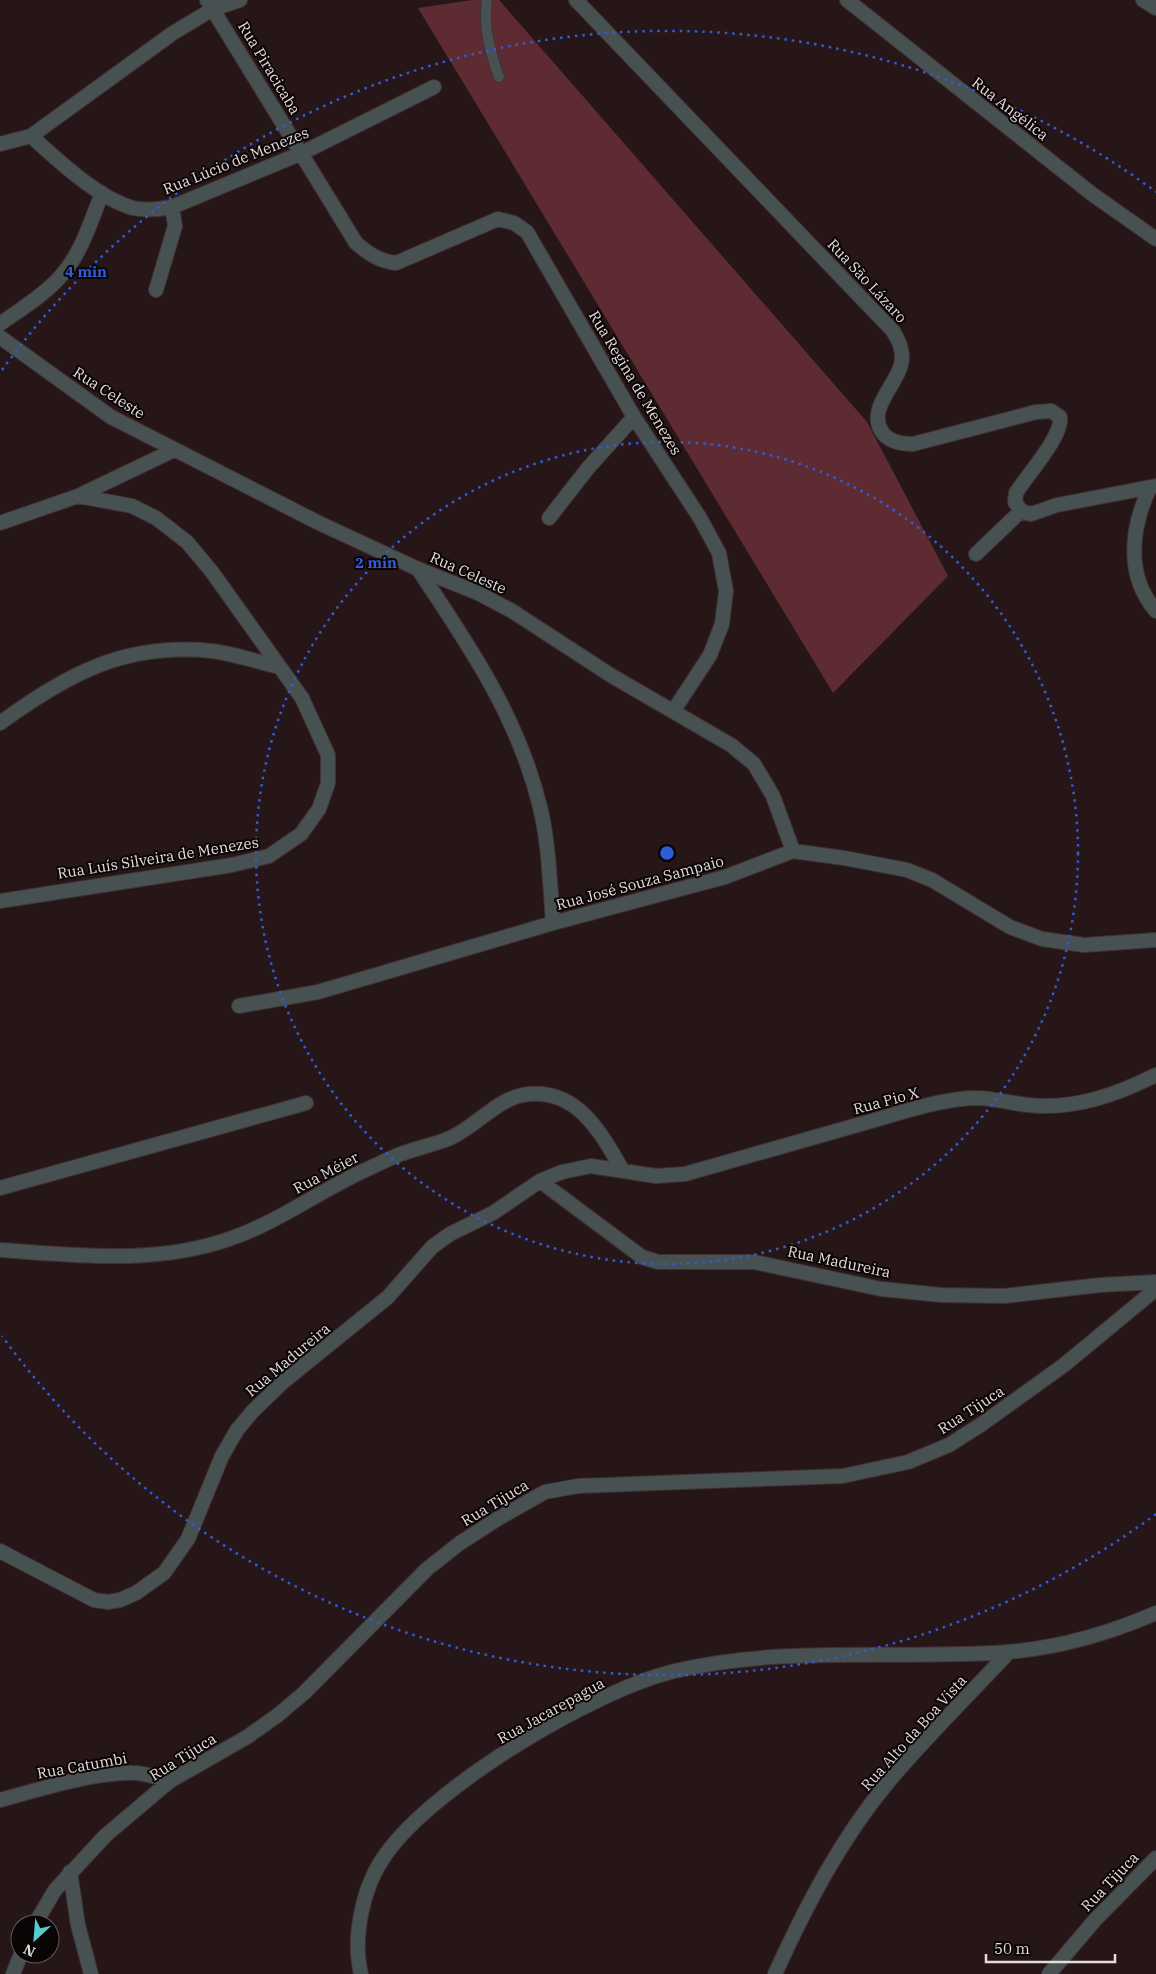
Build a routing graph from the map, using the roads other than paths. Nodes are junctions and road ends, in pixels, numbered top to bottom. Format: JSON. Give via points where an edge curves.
{"nodes":[{"id":1,"x":240,"y":0,"type":"edge"},
{"id":2,"x":487,"y":0,"type":"edge"},
{"id":3,"x":576,"y":0,"type":"edge"},
{"id":4,"x":847,"y":0,"type":"edge"},
{"id":5,"x":1143,"y":0,"type":"edge"},
{"id":6,"x":210,"y":4,"type":"edge"},
{"id":7,"x":1156,"y":8,"type":"edge"},
{"id":8,"x":499,"y":77,"type":"dead end"},
{"id":9,"x":434,"y":87,"type":"dead end"},
{"id":10,"x":31,"y":136,"type":"junction"},
{"id":11,"x":0,"y":144,"type":"edge"},
{"id":12,"x":302,"y":153,"type":"junction"},
{"id":13,"x":102,"y":194,"type":"junction"},
{"id":14,"x":172,"y":207,"type":"junction"},
{"id":15,"x":1156,"y":239,"type":"edge"},
{"id":16,"x":367,"y":253,"type":"joint"},
{"id":17,"x":156,"y":290,"type":"dead end"},
{"id":18,"x":0,"y":324,"type":"edge"},
{"id":19,"x":0,"y":337,"type":"edge"},
{"id":20,"x":634,"y":417,"type":"junction"},
{"id":21,"x":174,"y":450,"type":"junction"},
{"id":22,"x":1153,"y":486,"type":"edge"},
{"id":23,"x":78,"y":496,"type":"junction"},
{"id":24,"x":1021,"y":511,"type":"junction"},
{"id":25,"x":548,"y":518,"type":"dead end"},
{"id":26,"x":0,"y":524,"type":"edge"},
{"id":27,"x":976,"y":554,"type":"dead end"},
{"id":28,"x":418,"y":569,"type":"junction"},
{"id":29,"x":1156,"y":612,"type":"edge"},
{"id":30,"x":280,"y":668,"type":"junction"},
{"id":31,"x":674,"y":710,"type":"junction"},
{"id":32,"x":0,"y":723,"type":"edge"},
{"id":33,"x":793,"y":851,"type":"junction"},
{"id":34,"x":0,"y":901,"type":"edge"},
{"id":35,"x":553,"y":923,"type":"junction"},
{"id":36,"x":1156,"y":940,"type":"edge"},
{"id":37,"x":239,"y":1006,"type":"dead end"},
{"id":38,"x":1156,"y":1075,"type":"edge"},
{"id":39,"x":306,"y":1103,"type":"dead end"},
{"id":40,"x":623,"y":1170,"type":"junction"},
{"id":41,"x":540,"y":1181,"type":"junction"},
{"id":42,"x":0,"y":1188,"type":"edge"},
{"id":43,"x":0,"y":1250,"type":"edge"},
{"id":44,"x":1156,"y":1282,"type":"edge"},
{"id":45,"x":1156,"y":1289,"type":"edge"},
{"id":46,"x":0,"y":1551,"type":"edge"},
{"id":47,"x":1156,"y":1613,"type":"edge"},
{"id":48,"x":1009,"y":1652,"type":"junction"},
{"id":49,"x":170,"y":1781,"type":"junction"},
{"id":50,"x":0,"y":1800,"type":"edge"},
{"id":51,"x":1156,"y":1858,"type":"edge"},
{"id":52,"x":70,"y":1872,"type":"junction"},
{"id":53,"x":40,"y":1914,"type":"edge"},
{"id":54,"x":91,"y":1974,"type":"edge"},
{"id":55,"x":362,"y":1974,"type":"edge"},
{"id":56,"x":775,"y":1974,"type":"edge"},
{"id":57,"x":1049,"y":1974,"type":"edge"}],
"edges":[{"from":1,"to":6,"type":"street"},
{"from":2,"to":8,"type":"lane","via":[[487,31]]},
{"from":3,"to":24,"type":"street","name":"Rua São Lázaro","via":[[893,331],[901,345],[902,358],[900,370],[878,412],[878,427],[886,437],[901,444],[913,444],[1036,412],[1051,411],[1060,417],[1056,434],[1016,493],[1015,502]]},
{"from":4,"to":15,"type":"street","name":"Rua Angélica","via":[[1092,194]]},
{"from":5,"to":7,"type":"street"},
{"from":6,"to":10,"type":"street"},
{"from":6,"to":12,"type":"street","name":"Rua Piracicaba"},
{"from":9,"to":12,"type":"street","name":"Rua Lúcio de Menezes"},
{"from":10,"to":11,"type":"street"},
{"from":10,"to":13,"type":"street","name":"Rua Lúcio de Menezes"},
{"from":12,"to":14,"type":"street","name":"Rua Lúcio de Menezes"},
{"from":12,"to":16,"type":"street","name":"Rua Piracicaba","via":[[356,243]]},
{"from":13,"to":14,"type":"street","name":"Rua Lúcio de Menezes","via":[[132,207],[152,210]]},
{"from":13,"to":18,"type":"street","via":[[80,247],[61,276]]},
{"from":14,"to":17,"type":"street","via":[[175,226]]},
{"from":16,"to":20,"type":"street","name":"Rua Regina de Menezes","via":[[381,261],[396,262],[483,223],[498,218],[514,222],[527,232]]},
{"from":19,"to":21,"type":"street","name":"Rua Celeste","via":[[111,417]]},
{"from":20,"to":25,"type":"street"},
{"from":20,"to":31,"type":"street","name":"Rua Regina de Menezes","via":[[700,518],[719,554],[726,591],[722,624],[710,655]]},
{"from":21,"to":23,"type":"street"},
{"from":21,"to":28,"type":"street","name":"Rua Celeste"},
{"from":22,"to":24,"type":"street","via":[[1057,505],[1031,514]]},
{"from":22,"to":29,"type":"street","via":[[1142,504],[1136,527],[1133,564]]},
{"from":23,"to":26,"type":"street"},
{"from":23,"to":30,"type":"street","name":"Rua Luís Silveira de Menezes","via":[[132,506],[156,518],[187,542]]},
{"from":24,"to":27,"type":"street"},
{"from":28,"to":31,"type":"street","name":"Rua Celeste","via":[[478,593],[512,611],[612,676]]},
{"from":28,"to":35,"type":"street","via":[[480,662],[507,714],[527,763],[540,808]]},
{"from":30,"to":32,"type":"street","via":[[213,651],[158,651],[118,657],[86,669]]},
{"from":30,"to":34,"type":"street","name":"Rua Luís Silveira de Menezes","via":[[302,698],[328,755],[328,783],[319,809],[301,834],[268,856],[232,865]]},
{"from":31,"to":33,"type":"street","name":"Rua Celeste","via":[[731,744],[754,764],[773,796]]},
{"from":33,"to":35,"type":"street","name":"Rua José Souza Sampaio","via":[[725,877]]},
{"from":33,"to":36,"type":"street","name":"Rua José Souza Sampaio","via":[[908,870],[932,880],[1010,927],[1042,939],[1084,945]]},
{"from":35,"to":37,"type":"street","name":"Rua José Souza Sampaio","via":[[318,992]]},
{"from":38,"to":40,"type":"street","name":"Rua Pio X","via":[[1091,1101],[1052,1106],[961,1098],[685,1174],[656,1176]]},
{"from":39,"to":42,"type":"street"},
{"from":40,"to":41,"type":"street","name":"Rua Madureira","via":[[591,1166]]},
{"from":40,"to":43,"type":"street","name":"Rua Méier","via":[[592,1120],[568,1102],[545,1094],[529,1094],[506,1100],[474,1125],[452,1137],[399,1154],[229,1239],[174,1252],[110,1258]]},
{"from":41,"to":44,"type":"street","name":"Rua Madureira","via":[[635,1251],[658,1262],[754,1262],[881,1289],[941,1295],[1004,1296]]},
{"from":41,"to":46,"type":"street","name":"Rua Madureira","via":[[508,1204],[432,1247],[388,1297],[283,1382],[252,1412],[236,1430],[222,1456],[200,1514],[177,1557],[164,1573],[136,1593],[108,1602],[94,1600]]},
{"from":45,"to":49,"type":"street","name":"Rua Tijuca","via":[[1064,1365],[982,1424],[949,1445],[908,1462],[843,1476],[578,1486],[545,1492],[460,1543],[427,1569],[278,1715],[248,1737]]},
{"from":47,"to":48,"type":"street","via":[[1085,1638]]},
{"from":48,"to":55,"type":"street","name":"Rua Jacarepagua","via":[[774,1657],[714,1664],[674,1671],[591,1704],[527,1740],[444,1795],[410,1824],[384,1856],[367,1890],[360,1934]]},
{"from":48,"to":56,"type":"street","name":"Rua Alto da Boa Vista","via":[[889,1781],[856,1824],[803,1915]]},
{"from":49,"to":50,"type":"street","name":"Rua Catumbi","via":[[150,1775],[117,1774]]},
{"from":49,"to":52,"type":"street","name":"Rua Tijuca","via":[[106,1835]]},
{"from":51,"to":57,"type":"street","name":"Rua Tijuca","via":[[1095,1920]]},
{"from":52,"to":53,"type":"street","name":"Rua Tijuca"},
{"from":52,"to":54,"type":"street","via":[[78,1925]]}]}
